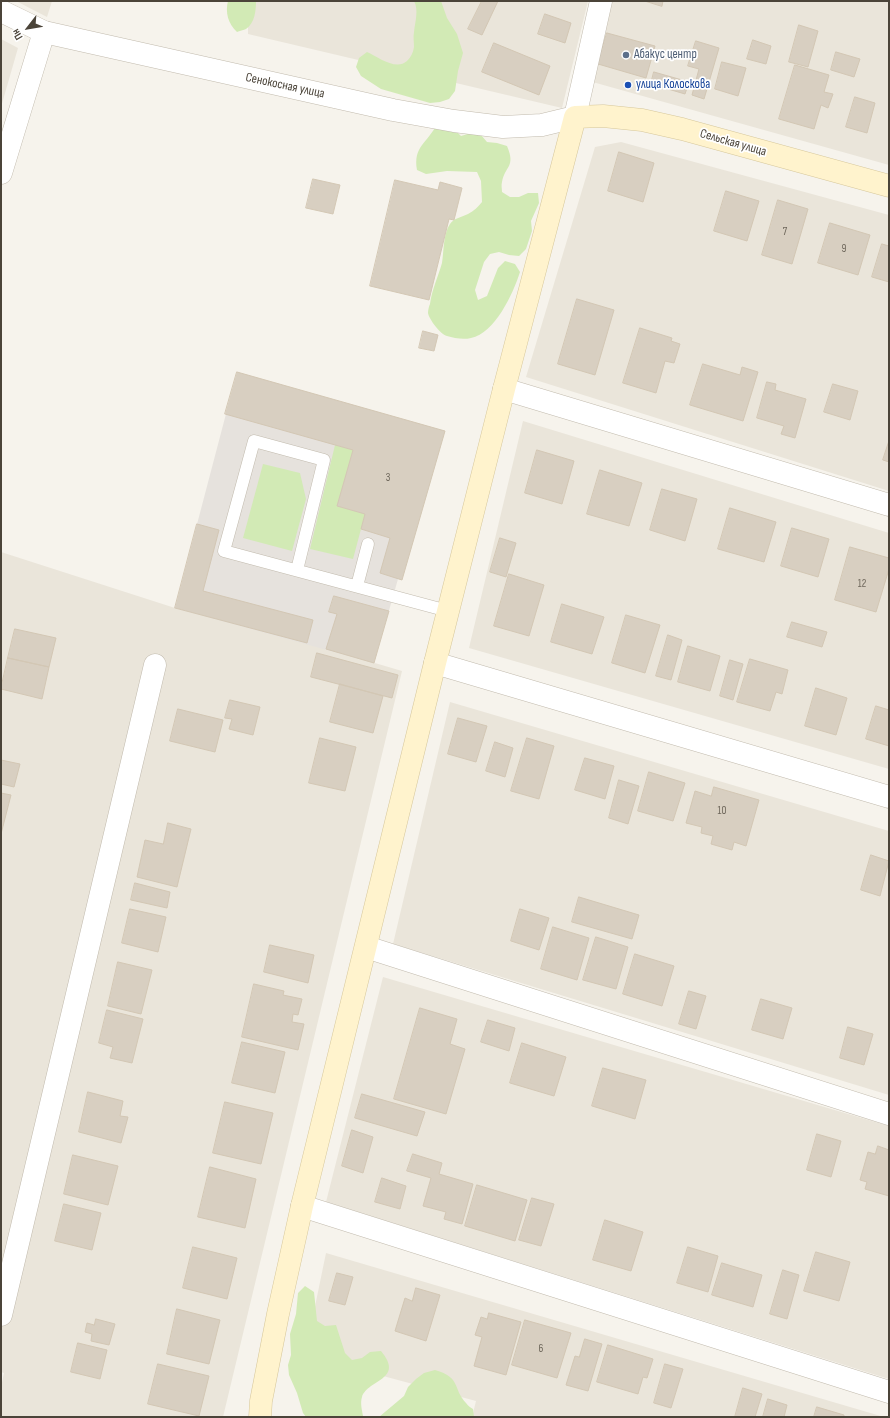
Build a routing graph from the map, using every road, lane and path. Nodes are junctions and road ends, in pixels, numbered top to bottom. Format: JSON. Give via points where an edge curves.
{"nodes":[{"id":1,"x":601,"y":1,"type":"edge"},
{"id":2,"x":1,"y":11,"type":"edge"},
{"id":3,"x":44,"y":32,"type":"junction"},
{"id":4,"x":575,"y":117,"type":"junction"},
{"id":5,"x":1,"y":173,"type":"edge"},
{"id":6,"x":889,"y":186,"type":"edge"},
{"id":7,"x":504,"y":389,"type":"junction"},
{"id":8,"x":889,"y":505,"type":"edge"},
{"id":9,"x":368,"y":544,"type":"dead end"},
{"id":10,"x":297,"y":570,"type":"junction"},
{"id":11,"x":357,"y":586,"type":"junction"},
{"id":12,"x":448,"y":611,"type":"junction"},
{"id":13,"x":435,"y":663,"type":"junction"},
{"id":14,"x":155,"y":665,"type":"dead end"},
{"id":15,"x":889,"y":797,"type":"edge"},
{"id":16,"x":366,"y":947,"type":"junction"},
{"id":17,"x":889,"y":1114,"type":"edge"},
{"id":18,"x":302,"y":1206,"type":"junction"},
{"id":19,"x":1,"y":1315,"type":"edge"},
{"id":20,"x":889,"y":1392,"type":"edge"},
{"id":21,"x":260,"y":1417,"type":"edge"}],
"edges":[{"from":1,"to":4,"type":"street"},
{"from":2,"to":3,"type":"street","name":"Сенокосная улица"},
{"from":3,"to":4,"type":"street","name":"Сенокосная улица","via":[[393,110],[454,121],[511,127],[542,125]]},
{"from":3,"to":5,"type":"street"},
{"from":4,"to":6,"type":"main road","name":"Сельская улица","via":[[603,116],[642,120]]},
{"from":4,"to":7,"type":"main road"},
{"from":7,"to":8,"type":"street"},
{"from":7,"to":12,"type":"main road"},
{"from":9,"to":11,"type":"lane"},
{"from":10,"to":10,"type":"lane","via":[[324,460],[254,441],[224,551]]},
{"from":10,"to":11,"type":"lane"},
{"from":11,"to":12,"type":"lane"},
{"from":12,"to":13,"type":"main road"},
{"from":13,"to":15,"type":"street"},
{"from":13,"to":16,"type":"main road"},
{"from":14,"to":19,"type":"street"},
{"from":16,"to":17,"type":"street"},
{"from":16,"to":18,"type":"main road"},
{"from":18,"to":20,"type":"street"},
{"from":18,"to":21,"type":"main road","via":[[278,1314]]}]}
